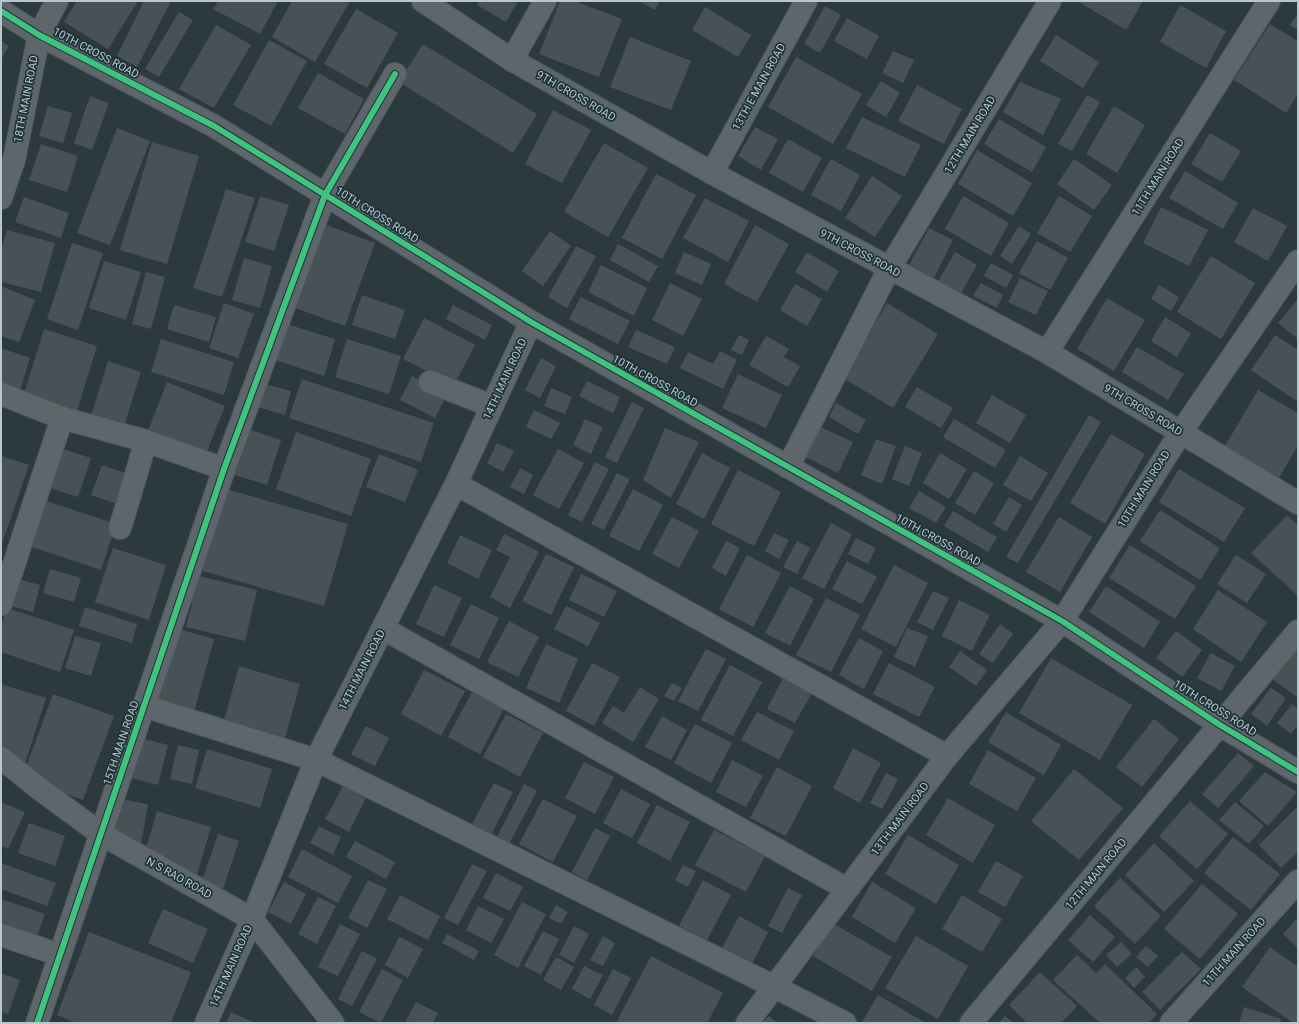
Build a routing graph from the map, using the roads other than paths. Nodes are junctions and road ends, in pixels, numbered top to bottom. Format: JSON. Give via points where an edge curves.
{"nodes":[{"id":1,"x":56,"y":1,"type":"edge"},
{"id":2,"x":423,"y":1,"type":"edge"},
{"id":3,"x":545,"y":1,"type":"edge"},
{"id":4,"x":806,"y":1,"type":"edge"},
{"id":5,"x":1050,"y":1,"type":"edge"},
{"id":6,"x":1269,"y":1,"type":"edge"},
{"id":7,"x":1,"y":11,"type":"edge"},
{"id":8,"x":39,"y":34,"type":"junction"},
{"id":9,"x":512,"y":60,"type":"junction"},
{"id":10,"x":395,"y":74,"type":"dead end"},
{"id":11,"x":8,"y":157,"type":"edge"},
{"id":12,"x":712,"y":173,"type":"junction"},
{"id":13,"x":325,"y":195,"type":"junction"},
{"id":14,"x":1,"y":198,"type":"edge"},
{"id":15,"x":1298,"y":261,"type":"edge"},
{"id":16,"x":889,"y":269,"type":"junction"},
{"id":17,"x":531,"y":322,"type":"junction"},
{"id":18,"x":1047,"y":352,"type":"junction"},
{"id":19,"x":430,"y":382,"type":"dead end"},
{"id":20,"x":1,"y":394,"type":"edge"},
{"id":21,"x":492,"y":406,"type":"junction"},
{"id":22,"x":62,"y":418,"type":"junction"},
{"id":23,"x":1181,"y":432,"type":"junction"},
{"id":24,"x":146,"y":441,"type":"junction"},
{"id":25,"x":788,"y":467,"type":"junction"},
{"id":26,"x":224,"y":470,"type":"junction"},
{"id":27,"x":456,"y":484,"type":"junction"},
{"id":28,"x":1298,"y":503,"type":"edge"},
{"id":29,"x":120,"y":528,"type":"dead end"},
{"id":30,"x":1,"y":604,"type":"edge"},
{"id":31,"x":1062,"y":621,"type":"junction"},
{"id":32,"x":384,"y":628,"type":"junction"},
{"id":33,"x":1298,"y":631,"type":"edge"},
{"id":34,"x":144,"y":706,"type":"junction"},
{"id":35,"x":1220,"y":725,"type":"junction"},
{"id":36,"x":948,"y":756,"type":"junction"},
{"id":37,"x":1,"y":758,"type":"edge"},
{"id":38,"x":316,"y":760,"type":"junction"},
{"id":39,"x":1298,"y":772,"type":"edge"},
{"id":40,"x":101,"y":834,"type":"junction"},
{"id":41,"x":1298,"y":881,"type":"edge"},
{"id":42,"x":847,"y":890,"type":"junction"},
{"id":43,"x":252,"y":919,"type":"junction"},
{"id":44,"x":1,"y":935,"type":"edge"},
{"id":45,"x":60,"y":954,"type":"junction"},
{"id":46,"x":775,"y":987,"type":"junction"},
{"id":47,"x":37,"y":1023,"type":"edge"},
{"id":48,"x":206,"y":1023,"type":"edge"},
{"id":49,"x":333,"y":1023,"type":"edge"},
{"id":50,"x":746,"y":1023,"type":"edge"},
{"id":51,"x":845,"y":1023,"type":"edge"},
{"id":52,"x":971,"y":1023,"type":"edge"},
{"id":53,"x":1171,"y":1023,"type":"edge"}],
"edges":[{"from":1,"to":8,"type":"street","name":"18TH MAIN ROAD"},
{"from":2,"to":9,"type":"street","name":"9TH CROSS ROAD"},
{"from":3,"to":9,"type":"street"},
{"from":4,"to":12,"type":"street","name":"13TH E MAIN ROAD"},
{"from":5,"to":16,"type":"street","name":"12TH MAIN ROAD"},
{"from":6,"to":18,"type":"street","name":"11TH MAIN ROAD"},
{"from":7,"to":8,"type":"street","name":"10TH CROSS ROAD"},
{"from":8,"to":11,"type":"street","name":"18TH MAIN ROAD"},
{"from":8,"to":13,"type":"street","name":"10TH CROSS ROAD","via":[[214,126]]},
{"from":9,"to":12,"type":"street","name":"9TH CROSS ROAD"},
{"from":10,"to":13,"type":"street","name":"15TH MAIN ROAD"},
{"from":11,"to":14,"type":"street","name":"18TH MAIN ROAD"},
{"from":12,"to":16,"type":"street","name":"9TH CROSS ROAD"},
{"from":13,"to":17,"type":"street","name":"10TH CROSS ROAD"},
{"from":13,"to":26,"type":"street","name":"15TH MAIN ROAD"},
{"from":15,"to":23,"type":"street","name":"10TH MAIN ROAD"},
{"from":16,"to":18,"type":"street","name":"9TH CROSS ROAD"},
{"from":16,"to":25,"type":"street","name":"12TH MAIN ROAD"},
{"from":17,"to":21,"type":"street","name":"14TH MAIN ROAD"},
{"from":17,"to":25,"type":"street","name":"10TH CROSS ROAD"},
{"from":18,"to":23,"type":"street","name":"9TH CROSS ROAD"},
{"from":19,"to":21,"type":"street"},
{"from":20,"to":22,"type":"street"},
{"from":21,"to":27,"type":"street","name":"14TH MAIN ROAD"},
{"from":22,"to":24,"type":"street"},
{"from":22,"to":30,"type":"street"},
{"from":23,"to":28,"type":"street","name":"9TH CROSS ROAD"},
{"from":23,"to":31,"type":"street","name":"10TH MAIN ROAD"},
{"from":24,"to":26,"type":"street"},
{"from":24,"to":29,"type":"street"},
{"from":25,"to":31,"type":"street","name":"10TH CROSS ROAD"},
{"from":26,"to":34,"type":"street","name":"15TH MAIN ROAD"},
{"from":27,"to":32,"type":"street","name":"14TH MAIN ROAD"},
{"from":27,"to":36,"type":"street"},
{"from":31,"to":35,"type":"street","name":"10TH CROSS ROAD"},
{"from":31,"to":36,"type":"street","name":"13TH MAIN ROAD"},
{"from":32,"to":38,"type":"street","name":"14TH MAIN ROAD"},
{"from":32,"to":42,"type":"street"},
{"from":33,"to":35,"type":"street","name":"12TH MAIN ROAD"},
{"from":34,"to":38,"type":"street"},
{"from":34,"to":40,"type":"street","name":"15TH MAIN ROAD"},
{"from":35,"to":39,"type":"street","name":"10TH CROSS ROAD"},
{"from":35,"to":52,"type":"street","name":"12TH MAIN ROAD"},
{"from":36,"to":42,"type":"street","name":"13TH MAIN ROAD"},
{"from":37,"to":40,"type":"street","name":"N S RAO ROAD"},
{"from":38,"to":43,"type":"street","name":"14TH MAIN ROAD"},
{"from":38,"to":46,"type":"street"},
{"from":40,"to":43,"type":"street","name":"N S RAO ROAD"},
{"from":40,"to":45,"type":"street","name":"15TH MAIN ROAD"},
{"from":41,"to":53,"type":"street","name":"11TH MAIN ROAD"},
{"from":42,"to":46,"type":"street","name":"13TH MAIN ROAD"},
{"from":43,"to":48,"type":"street","name":"14TH MAIN ROAD"},
{"from":43,"to":49,"type":"street","name":"N S RAO ROAD"},
{"from":44,"to":45,"type":"street"},
{"from":45,"to":47,"type":"street","name":"15TH MAIN ROAD"},
{"from":46,"to":50,"type":"street","name":"13TH MAIN ROAD"},
{"from":46,"to":51,"type":"street"}]}
